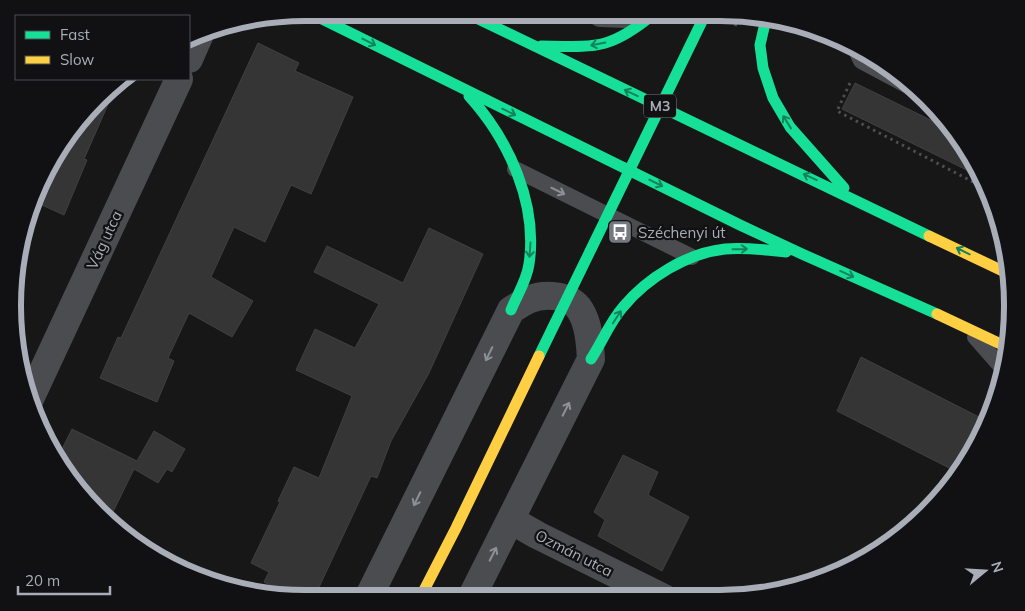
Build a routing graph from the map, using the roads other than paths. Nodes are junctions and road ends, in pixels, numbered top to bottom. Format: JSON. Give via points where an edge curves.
{"nodes":[{"id":1,"x":328,"y":21,"type":"edge"},
{"id":2,"x":482,"y":21,"type":"edge"},
{"id":3,"x":645,"y":21,"type":"edge"},
{"id":4,"x":702,"y":21,"type":"edge"},
{"id":5,"x":764,"y":25,"type":"edge"},
{"id":6,"x":196,"y":44,"type":"edge"},
{"id":7,"x":534,"y":46,"type":"junction"},
{"id":8,"x":190,"y":56,"type":"edge"},
{"id":9,"x":179,"y":80,"type":"edge"},
{"id":10,"x":465,"y":91,"type":"junction"},
{"id":11,"x":514,"y":169,"type":"junction"},
{"id":12,"x":854,"y":198,"type":"junction"},
{"id":13,"x":802,"y":254,"type":"junction"},
{"id":14,"x":692,"y":257,"type":"junction"},
{"id":15,"x":1001,"y":270,"type":"edge"},
{"id":16,"x":511,"y":310,"type":"junction"},
{"id":17,"x":966,"y":326,"type":"junction"},
{"id":18,"x":1001,"y":344,"type":"edge"},
{"id":19,"x":591,"y":359,"type":"junction"},
{"id":20,"x":998,"y":363,"type":"edge"},
{"id":21,"x":34,"y":390,"type":"edge"},
{"id":22,"x":511,"y":520,"type":"junction"},
{"id":23,"x":372,"y":590,"type":"edge"},
{"id":24,"x":424,"y":590,"type":"edge"},
{"id":25,"x":475,"y":590,"type":"edge"},
{"id":26,"x":648,"y":590,"type":"edge"}],
"edges":[{"from":1,"to":10,"type":"main road","one_way":true},
{"from":2,"to":7,"type":"main road","number":"M3"},
{"from":3,"to":7,"type":"main road","one_way":true,"via":[[621,37],[597,46]]},
{"from":4,"to":24,"type":"main road","bridge":true},
{"from":12,"to":5,"type":"main road","one_way":true,"via":[[790,127],[773,98],[760,46]]},
{"from":6,"to":8,"type":"street"},
{"from":12,"to":7,"type":"main road","number":"M3","one_way":true},
{"from":9,"to":21,"type":"street","name":"Vág utca"},
{"from":10,"to":11,"type":"main road","via":[[495,128]]},
{"from":10,"to":13,"type":"main road","one_way":true},
{"from":11,"to":14,"type":"lane","one_way":true},
{"from":11,"to":16,"type":"main road","one_way":true,"via":[[526,200],[531,234],[529,266]]},
{"from":15,"to":12,"type":"main road","number":"M3","one_way":true},
{"from":14,"to":13,"type":"main road","one_way":true,"via":[[719,249]]},
{"from":13,"to":17,"type":"main road","one_way":true},
{"from":19,"to":14,"type":"main road","one_way":true,"via":[[623,307],[639,291]]},
{"from":16,"to":19,"type":"street","via":[[528,300],[544,296],[571,301],[585,321]]},
{"from":16,"to":23,"type":"street","one_way":true},
{"from":17,"to":18,"type":"main road"},
{"from":17,"to":20,"type":"lane"},
{"from":22,"to":19,"type":"street","one_way":true},
{"from":25,"to":22,"type":"street","one_way":true},
{"from":22,"to":26,"type":"street","name":"Ozmán utca"}]}
